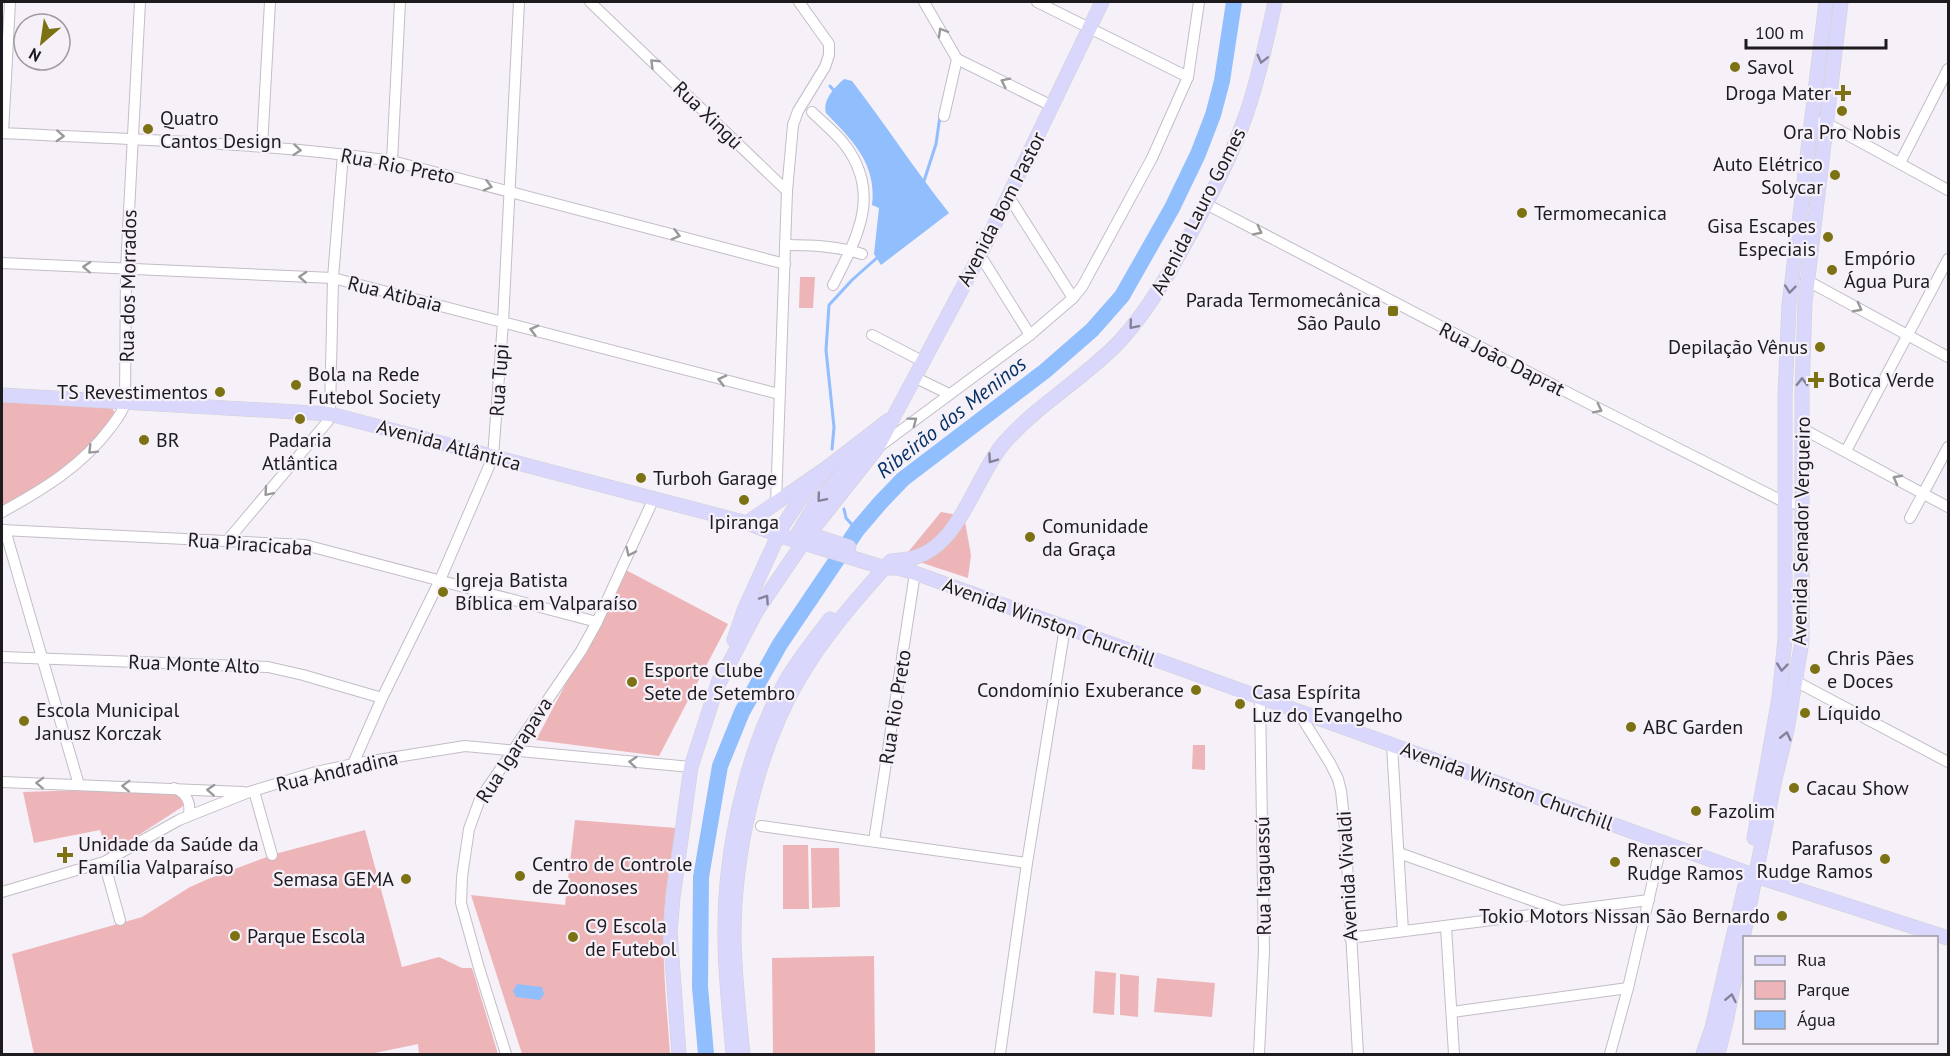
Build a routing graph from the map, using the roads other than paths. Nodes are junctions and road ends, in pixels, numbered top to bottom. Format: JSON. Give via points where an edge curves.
{"nodes":[{"id":1,"x":10,"y":2,"type":"edge"},
{"id":2,"x":140,"y":2,"type":"edge"},
{"id":3,"x":270,"y":2,"type":"edge"},
{"id":4,"x":400,"y":2,"type":"edge"},
{"id":5,"x":519,"y":2,"type":"edge"},
{"id":6,"x":590,"y":2,"type":"edge"},
{"id":7,"x":799,"y":2,"type":"edge"},
{"id":8,"x":1037,"y":2,"type":"edge"},
{"id":9,"x":1102,"y":2,"type":"edge"},
{"id":10,"x":1199,"y":2,"type":"edge"},
{"id":11,"x":1275,"y":2,"type":"edge"},
{"id":12,"x":1826,"y":2,"type":"edge"},
{"id":13,"x":1841,"y":2,"type":"edge"},
{"id":14,"x":1849,"y":2,"type":"edge"},
{"id":15,"x":927,"y":3,"type":"edge"},
{"id":16,"x":1838,"y":21,"type":"junction"},
{"id":17,"x":1089,"y":28,"type":"junction"},
{"id":18,"x":957,"y":59,"type":"junction"},
{"id":19,"x":1948,"y":69,"type":"edge"},
{"id":20,"x":1188,"y":76,"type":"junction"},
{"id":21,"x":1052,"y":105,"type":"junction"},
{"id":22,"x":812,"y":112,"type":"dead end"},
{"id":23,"x":944,"y":116,"type":"dead end"},
{"id":24,"x":1812,"y":122,"type":"junction"},
{"id":25,"x":1826,"y":123,"type":"junction"},
{"id":26,"x":2,"y":133,"type":"edge"},
{"id":27,"x":134,"y":140,"type":"junction"},
{"id":28,"x":262,"y":147,"type":"junction"},
{"id":29,"x":343,"y":154,"type":"junction"},
{"id":30,"x":392,"y":161,"type":"junction"},
{"id":31,"x":1900,"y":163,"type":"junction"},
{"id":32,"x":1948,"y":190,"type":"edge"},
{"id":33,"x":508,"y":191,"type":"junction"},
{"id":34,"x":787,"y":191,"type":"junction"},
{"id":35,"x":1009,"y":197,"type":"junction"},
{"id":36,"x":1206,"y":204,"type":"junction"},
{"id":37,"x":785,"y":245,"type":"junction"},
{"id":38,"x":851,"y":251,"type":"junction"},
{"id":39,"x":862,"y":255,"type":"dead end"},
{"id":40,"x":980,"y":255,"type":"junction"},
{"id":41,"x":1948,"y":259,"type":"edge"},
{"id":42,"x":2,"y":262,"type":"edge"},
{"id":43,"x":785,"y":264,"type":"junction"},
{"id":44,"x":126,"y":269,"type":"junction"},
{"id":45,"x":333,"y":278,"type":"junction"},
{"id":46,"x":1806,"y":280,"type":"junction"},
{"id":47,"x":833,"y":285,"type":"dead end"},
{"id":48,"x":1073,"y":298,"type":"junction"},
{"id":49,"x":503,"y":322,"type":"junction"},
{"id":50,"x":1030,"y":334,"type":"junction"},
{"id":51,"x":1908,"y":334,"type":"junction"},
{"id":52,"x":872,"y":335,"type":"dead end"},
{"id":53,"x":1948,"y":357,"type":"edge"},
{"id":54,"x":922,"y":361,"type":"junction"},
{"id":55,"x":914,"y":377,"type":"junction"},
{"id":56,"x":779,"y":394,"type":"junction"},
{"id":57,"x":948,"y":394,"type":"junction"},
{"id":58,"x":2,"y":395,"type":"edge"},
{"id":59,"x":126,"y":403,"type":"junction"},
{"id":60,"x":330,"y":414,"type":"junction"},
{"id":61,"x":891,"y":419,"type":"junction"},
{"id":62,"x":1803,"y":429,"type":"junction"},
{"id":63,"x":1948,"y":447,"type":"edge"},
{"id":64,"x":877,"y":448,"type":"junction"},
{"id":65,"x":1846,"y":452,"type":"junction"},
{"id":66,"x":493,"y":456,"type":"junction"},
{"id":67,"x":828,"y":467,"type":"junction"},
{"id":68,"x":1923,"y":493,"type":"junction"},
{"id":69,"x":654,"y":498,"type":"junction"},
{"id":70,"x":776,"y":503,"type":"junction"},
{"id":71,"x":1786,"y":503,"type":"junction"},
{"id":72,"x":1801,"y":504,"type":"junction"},
{"id":73,"x":1948,"y":507,"type":"edge"},
{"id":74,"x":2,"y":512,"type":"edge"},
{"id":75,"x":1910,"y":518,"type":"dead end"},
{"id":76,"x":747,"y":523,"type":"junction"},
{"id":77,"x":3,"y":530,"type":"edge"},
{"id":78,"x":780,"y":531,"type":"junction"},
{"id":79,"x":801,"y":537,"type":"junction"},
{"id":80,"x":227,"y":540,"type":"junction"},
{"id":81,"x":880,"y":562,"type":"junction"},
{"id":82,"x":915,"y":573,"type":"junction"},
{"id":83,"x":440,"y":580,"type":"junction"},
{"id":84,"x":597,"y":622,"type":"junction"},
{"id":85,"x":1065,"y":627,"type":"junction"},
{"id":86,"x":2,"y":657,"type":"edge"},
{"id":87,"x":43,"y":659,"type":"junction"},
{"id":88,"x":1797,"y":682,"type":"junction"},
{"id":89,"x":717,"y":687,"type":"junction"},
{"id":90,"x":1260,"y":697,"type":"junction"},
{"id":91,"x":382,"y":698,"type":"junction"},
{"id":92,"x":1296,"y":710,"type":"junction"},
{"id":93,"x":1392,"y":745,"type":"junction"},
{"id":94,"x":514,"y":750,"type":"junction"},
{"id":95,"x":1948,"y":762,"type":"edge"},
{"id":96,"x":353,"y":765,"type":"junction"},
{"id":97,"x":691,"y":767,"type":"junction"},
{"id":98,"x":2,"y":782,"type":"edge"},
{"id":99,"x":79,"y":785,"type":"junction"},
{"id":100,"x":173,"y":788,"type":"junction"},
{"id":101,"x":251,"y":792,"type":"junction"},
{"id":102,"x":189,"y":815,"type":"junction"},
{"id":103,"x":761,"y":826,"type":"dead end"},
{"id":104,"x":874,"y":841,"type":"junction"},
{"id":105,"x":1662,"y":842,"type":"junction"},
{"id":106,"x":1398,"y":853,"type":"junction"},
{"id":107,"x":272,"y":855,"type":"dead end"},
{"id":108,"x":104,"y":862,"type":"junction"},
{"id":109,"x":1027,"y":863,"type":"junction"},
{"id":110,"x":1752,"y":874,"type":"junction"},
{"id":111,"x":2,"y":892,"type":"edge"},
{"id":112,"x":1649,"y":900,"type":"junction"},
{"id":113,"x":1563,"y":911,"type":"junction"},
{"id":114,"x":120,"y":920,"type":"dead end"},
{"id":115,"x":1446,"y":927,"type":"junction"},
{"id":116,"x":1403,"y":931,"type":"junction"},
{"id":117,"x":1350,"y":938,"type":"junction"},
{"id":118,"x":1948,"y":938,"type":"edge"},
{"id":119,"x":1628,"y":988,"type":"junction"},
{"id":120,"x":1452,"y":1012,"type":"junction"},
{"id":121,"x":507,"y":1054,"type":"edge"},
{"id":122,"x":679,"y":1054,"type":"edge"},
{"id":123,"x":733,"y":1054,"type":"edge"},
{"id":124,"x":742,"y":1054,"type":"edge"},
{"id":125,"x":1000,"y":1054,"type":"edge"},
{"id":126,"x":1259,"y":1054,"type":"edge"},
{"id":127,"x":1358,"y":1054,"type":"edge"},
{"id":128,"x":1454,"y":1054,"type":"edge"},
{"id":129,"x":1610,"y":1054,"type":"edge"},
{"id":130,"x":1703,"y":1054,"type":"edge"},
{"id":131,"x":1718,"y":1054,"type":"edge"}],
"edges":[{"from":1,"to":26,"type":"street"},
{"from":2,"to":27,"type":"street","name":"Rua dos Morrados"},
{"from":3,"to":28,"type":"street"},
{"from":4,"to":30,"type":"street"},
{"from":5,"to":33,"type":"street","name":"Rua Tupi"},
{"from":34,"to":6,"type":"street","name":"Rua Xingú","one_way":true},
{"from":7,"to":34,"type":"street","via":[[829,44],[830,55],[793,125]]},
{"from":8,"to":17,"type":"street"},
{"from":9,"to":17,"type":"main road","name":"Avenida Bom Pastor"},
{"from":10,"to":20,"type":"street"},
{"from":11,"to":36,"type":"main road","name":"Avenida Lauro Gomes","one_way":true,"via":[[1247,112]]},
{"from":12,"to":24,"type":"main road","name":"Avenida Senador Vergueiro"},
{"from":13,"to":16,"type":"main road","name":"Avenida Senador Vergueiro"},
{"from":14,"to":16,"type":"street"},
{"from":18,"to":15,"type":"street","one_way":true},
{"from":16,"to":25,"type":"main road","name":"Avenida Senador Vergueiro"},
{"from":17,"to":20,"type":"street"},
{"from":17,"to":21,"type":"main road","name":"Avenida Bom Pastor"},
{"from":21,"to":18,"type":"street","one_way":true},
{"from":18,"to":23,"type":"street"},
{"from":19,"to":31,"type":"street"},
{"from":20,"to":48,"type":"street","via":[[1152,158]]},
{"from":21,"to":35,"type":"main road","name":"Avenida Bom Pastor"},
{"from":22,"to":38,"type":"street","via":[[844,144],[862,177],[863,212]]},
{"from":24,"to":25,"type":"street"},
{"from":24,"to":71,"type":"main road","name":"Avenida Senador Vergueiro","one_way":true,"via":[[1789,305]]},
{"from":25,"to":31,"type":"street"},
{"from":25,"to":46,"type":"main road","name":"Avenida Senador Vergueiro"},
{"from":26,"to":27,"type":"street","name":"Rua Rio Preto","one_way":true},
{"from":27,"to":28,"type":"street","name":"Rua Rio Preto"},
{"from":27,"to":44,"type":"street","name":"Rua dos Morrados"},
{"from":28,"to":29,"type":"street","name":"Rua Rio Preto","one_way":true},
{"from":29,"to":30,"type":"street","name":"Rua Rio Preto"},
{"from":29,"to":45,"type":"street"},
{"from":30,"to":33,"type":"street","name":"Rua Rio Preto","one_way":true},
{"from":31,"to":32,"type":"street"},
{"from":33,"to":43,"type":"street","name":"Rua Rio Preto","one_way":true},
{"from":33,"to":49,"type":"street","name":"Rua Tupi"},
{"from":34,"to":37,"type":"street"},
{"from":35,"to":40,"type":"main road","name":"Avenida Bom Pastor"},
{"from":35,"to":48,"type":"street"},
{"from":36,"to":71,"type":"street","name":"Rua João Daprat","one_way":true},
{"from":36,"to":81,"type":"main road","name":"Avenida Lauro Gomes","one_way":true,"via":[[1161,286],[1128,332],[1003,444],[944,540],[914,558]]},
{"from":37,"to":38,"type":"street"},
{"from":37,"to":43,"type":"street"},
{"from":38,"to":39,"type":"street"},
{"from":38,"to":47,"type":"street"},
{"from":40,"to":50,"type":"street"},
{"from":40,"to":54,"type":"main road","name":"Avenida Bom Pastor"},
{"from":41,"to":51,"type":"street"},
{"from":44,"to":42,"type":"street","name":"Rua Atibaia","one_way":true},
{"from":43,"to":56,"type":"street"},
{"from":45,"to":44,"type":"street","name":"Rua Atibaia","one_way":true},
{"from":44,"to":59,"type":"street","name":"Rua dos Morrados"},
{"from":45,"to":49,"type":"street","name":"Rua Atibaia"},
{"from":45,"to":60,"type":"street"},
{"from":46,"to":51,"type":"street","one_way":true},
{"from":62,"to":46,"type":"main road","name":"Avenida Senador Vergueiro","one_way":true},
{"from":48,"to":50,"type":"street"},
{"from":56,"to":49,"type":"street","name":"Rua Atibaia","one_way":true},
{"from":49,"to":66,"type":"street","name":"Rua Tupi"},
{"from":50,"to":57,"type":"street"},
{"from":51,"to":53,"type":"street"},
{"from":51,"to":65,"type":"street"},
{"from":52,"to":54,"type":"street"},
{"from":54,"to":55,"type":"main road","name":"Avenida Bom Pastor"},
{"from":55,"to":57,"type":"street"},
{"from":55,"to":61,"type":"main road","name":"Avenida Bom Pastor"},
{"from":56,"to":70,"type":"street"},
{"from":64,"to":57,"type":"street","one_way":true},
{"from":58,"to":59,"type":"main road","name":"Avenida Atlântica"},
{"from":59,"to":60,"type":"main road","name":"Avenida Atlântica"},
{"from":59,"to":74,"type":"street","one_way":true,"via":[[87,456],[54,482]]},
{"from":60,"to":66,"type":"main road","name":"Avenida Atlântica"},
{"from":60,"to":80,"type":"street","one_way":true,"via":[[324,427]]},
{"from":61,"to":64,"type":"main road","name":"Avenida Bom Pastor"},
{"from":61,"to":67,"type":"main road","name":"Avenida Bom Pastor"},
{"from":61,"to":79,"type":"main road","one_way":true,"via":[[817,502]]},
{"from":62,"to":65,"type":"street"},
{"from":62,"to":72,"type":"main road","name":"Avenida Senador Vergueiro"},
{"from":63,"to":68,"type":"street"},
{"from":64,"to":79,"type":"main road","name":"Avenida Bom Pastor"},
{"from":68,"to":65,"type":"street","one_way":true},
{"from":66,"to":69,"type":"main road","name":"Avenida Atlântica"},
{"from":66,"to":83,"type":"street","name":"Rua Tupi"},
{"from":67,"to":70,"type":"main road","name":"Avenida Bom Pastor"},
{"from":67,"to":78,"type":"main road","name":"Avenida Bom Pastor","via":[[805,492]]},
{"from":68,"to":73,"type":"street"},
{"from":68,"to":75,"type":"street"},
{"from":69,"to":76,"type":"main road","name":"Avenida Atlântica"},
{"from":69,"to":84,"type":"street","name":"Rua Igarapava","one_way":true},
{"from":70,"to":76,"type":"main road","name":"Avenida Bom Pastor"},
{"from":71,"to":72,"type":"street","name":"Rua João Daprat"},
{"from":71,"to":110,"type":"main road","name":"Avenida Senador Vergueiro","one_way":true,"via":[[1785,639]]},
{"from":72,"to":88,"type":"main road","name":"Avenida Senador Vergueiro","via":[[1803,625]]},
{"from":76,"to":78,"type":"main road","name":"Avenida Atlântica"},
{"from":77,"to":80,"type":"street","name":"Rua Piracicaba"},
{"from":77,"to":87,"type":"street"},
{"from":78,"to":79,"type":"main road","name":"Avenida Atlântica"},
{"from":78,"to":89,"type":"main road","name":"Avenida Bom Pastor"},
{"from":79,"to":81,"type":"main road","name":"Avenida Atlântica"},
{"from":89,"to":79,"type":"main road","one_way":true},
{"from":80,"to":83,"type":"street","name":"Rua Piracicaba","via":[[304,545]]},
{"from":81,"to":82,"type":"main road","name":"Avenida Winston Churchill"},
{"from":81,"to":123,"type":"main road","via":[[818,635],[790,675],[772,708],[753,759],[727,886],[724,939]]},
{"from":81,"to":124,"type":"main road","via":[[799,678],[763,761],[736,898],[734,941]]},
{"from":82,"to":85,"type":"main road","name":"Avenida Winston Churchill"},
{"from":82,"to":104,"type":"street","name":"Rua Rio Preto"},
{"from":83,"to":84,"type":"street","name":"Rua Piracicaba"},
{"from":83,"to":91,"type":"street","name":"Rua Tupi"},
{"from":84,"to":94,"type":"street","name":"Rua Igarapava"},
{"from":85,"to":90,"type":"main road","name":"Avenida Winston Churchill"},
{"from":85,"to":109,"type":"street"},
{"from":86,"to":87,"type":"street","name":"Rua Monte Alto"},
{"from":87,"to":91,"type":"street","name":"Rua Monte Alto","via":[[268,667]]},
{"from":87,"to":99,"type":"street"},
{"from":88,"to":95,"type":"street"},
{"from":110,"to":88,"type":"main road","name":"Avenida Senador Vergueiro","one_way":true},
{"from":89,"to":97,"type":"main road"},
{"from":90,"to":92,"type":"main road","name":"Avenida Winston Churchill"},
{"from":90,"to":126,"type":"street","name":"Rua Itaguassú","via":[[1264,951]]},
{"from":91,"to":96,"type":"street","name":"Rua Tupi"},
{"from":92,"to":93,"type":"main road","name":"Avenida Winston Churchill"},
{"from":92,"to":117,"type":"street","name":"Avenida Vivaldi","via":[[1330,763],[1341,790]]},
{"from":93,"to":105,"type":"main road","name":"Avenida Winston Churchill"},
{"from":93,"to":106,"type":"street"},
{"from":94,"to":96,"type":"street","name":"Rua Andradina","via":[[453,747]]},
{"from":97,"to":94,"type":"street","name":"Rua Andradina","one_way":true},
{"from":94,"to":121,"type":"street","name":"Rua Igarapava","via":[[474,813],[460,893]]},
{"from":96,"to":101,"type":"street","name":"Rua Andradina"},
{"from":97,"to":122,"type":"main road","via":[[670,932]]},
{"from":99,"to":98,"type":"street","one_way":true},
{"from":100,"to":99,"type":"street","one_way":true},
{"from":101,"to":100,"type":"street","one_way":true},
{"from":100,"to":102,"type":"street","via":[[188,800]]},
{"from":101,"to":102,"type":"street","name":"Rua Andradina"},
{"from":101,"to":107,"type":"street"},
{"from":102,"to":108,"type":"street","name":"Rua Andradina"},
{"from":103,"to":104,"type":"street"},
{"from":104,"to":109,"type":"street"},
{"from":105,"to":110,"type":"main road","name":"Avenida Winston Churchill"},
{"from":105,"to":112,"type":"street"},
{"from":106,"to":113,"type":"street"},
{"from":106,"to":116,"type":"street"},
{"from":108,"to":111,"type":"street","name":"Rua Andradina"},
{"from":108,"to":114,"type":"street"},
{"from":109,"to":125,"type":"street"},
{"from":110,"to":118,"type":"main road","name":"Avenida Winston Churchill"},
{"from":110,"to":130,"type":"main road","name":"Avenida Senador Vergueiro"},
{"from":131,"to":110,"type":"main road","name":"Avenida Senador Vergueiro","one_way":true},
{"from":112,"to":113,"type":"street"},
{"from":112,"to":119,"type":"street"},
{"from":113,"to":115,"type":"street"},
{"from":115,"to":116,"type":"street"},
{"from":115,"to":120,"type":"street"},
{"from":116,"to":117,"type":"street"},
{"from":117,"to":127,"type":"street","name":"Avenida Vivaldi"},
{"from":119,"to":120,"type":"street"},
{"from":119,"to":129,"type":"street"},
{"from":120,"to":128,"type":"street"}]}
